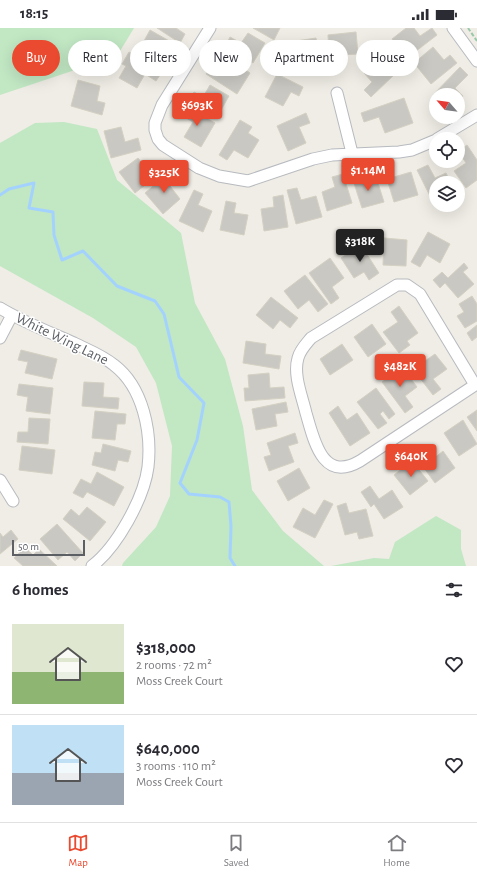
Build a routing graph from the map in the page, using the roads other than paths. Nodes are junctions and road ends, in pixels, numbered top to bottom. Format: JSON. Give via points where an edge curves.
{"nodes":[{"id":1,"x":210,"y":28,"type":"edge"},
{"id":2,"x":452,"y":28,"type":"edge"},
{"id":3,"x":477,"y":62,"type":"edge"},
{"id":4,"x":337,"y":93,"type":"dead end"},
{"id":5,"x":477,"y":115,"type":"edge"},
{"id":6,"x":449,"y":132,"type":"edge"},
{"id":7,"x":429,"y":143,"type":"edge"},
{"id":8,"x":352,"y":153,"type":"junction"},
{"id":9,"x":0,"y":308,"type":"edge"},
{"id":10,"x":12,"y":315,"type":"junction"},
{"id":11,"x":0,"y":338,"type":"edge"},
{"id":12,"x":476,"y":384,"type":"edge"},
{"id":13,"x":0,"y":480,"type":"edge"},
{"id":14,"x":13,"y":501,"type":"dead end"},
{"id":15,"x":92,"y":566,"type":"edge"}],
"edges":[{"from":1,"to":8,"type":"street","via":[[162,105],[155,130],[163,145],[199,168],[219,176],[248,181],[313,159],[332,154]]},
{"from":2,"to":3,"type":"street"},
{"from":4,"to":8,"type":"street"},
{"from":5,"to":6,"type":"street"},
{"from":7,"to":8,"type":"street","via":[[412,150]]},
{"from":9,"to":10,"type":"street","name":"White Wing Lane"},
{"from":10,"to":11,"type":"street"},
{"from":10,"to":15,"type":"street","name":"White Wing Lane","via":[[101,356],[115,366],[138,394],[144,410],[148,451],[145,480],[127,520],[111,547]]},
{"from":12,"to":12,"type":"street","via":[[360,461],[343,468],[329,462],[316,446],[300,391],[298,359],[312,338],[387,290],[397,285],[407,285],[420,294]]},
{"from":13,"to":14,"type":"street"}]}
